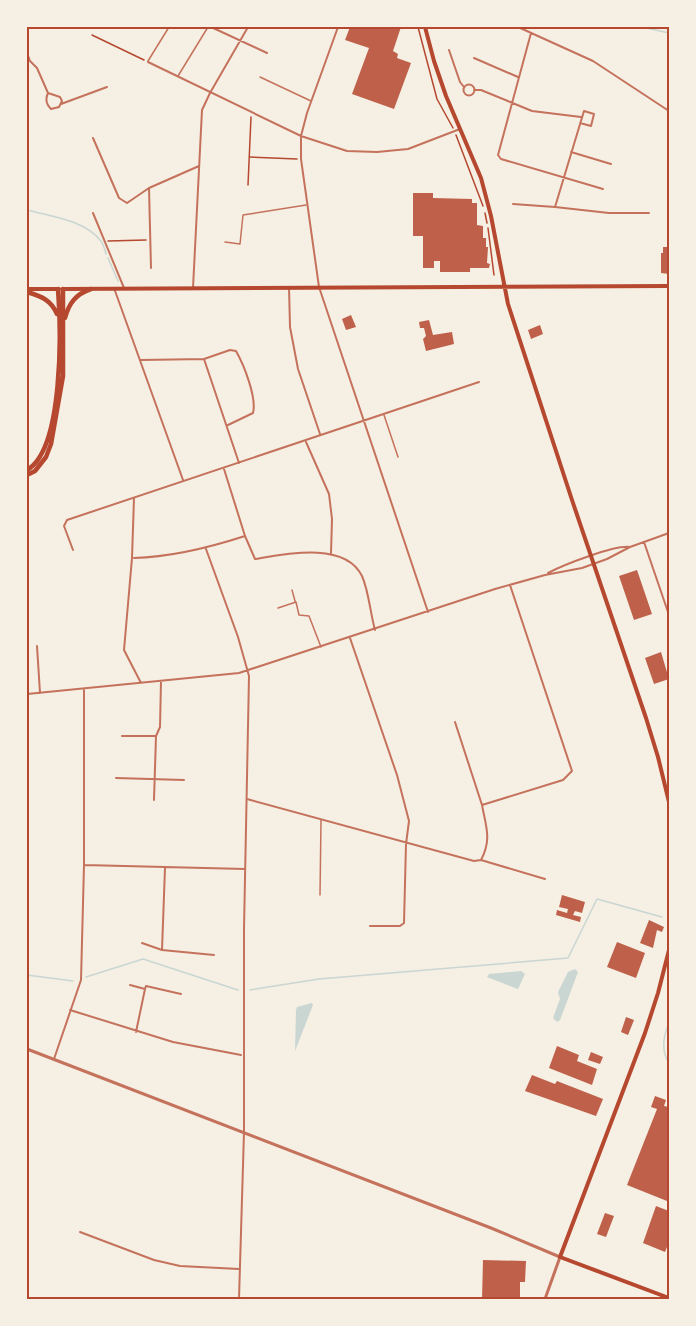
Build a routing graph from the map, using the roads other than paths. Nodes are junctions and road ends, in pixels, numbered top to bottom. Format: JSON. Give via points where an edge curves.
{"nodes":[{"id":1,"x":169,"y":27,"type":"edge"},
{"id":2,"x":209,"y":27,"type":"edge"},
{"id":3,"x":248,"y":27,"type":"edge"},
{"id":4,"x":338,"y":27,"type":"edge"},
{"id":5,"x":425,"y":27,"type":"edge"},
{"id":6,"x":518,"y":27,"type":"edge"},
{"id":7,"x":531,"y":33,"type":"junction"},
{"id":8,"x":240,"y":41,"type":"junction"},
{"id":9,"x":448,"y":50,"type":"dead end"},
{"id":10,"x":267,"y":52,"type":"dead end"},
{"id":11,"x":27,"y":53,"type":"edge"},
{"id":12,"x":474,"y":58,"type":"dead end"},
{"id":13,"x":148,"y":62,"type":"joint"},
{"id":14,"x":177,"y":76,"type":"junction"},
{"id":15,"x":260,"y":77,"type":"dead end"},
{"id":16,"x":518,"y":77,"type":"junction"},
{"id":17,"x":107,"y":87,"type":"dead end"},
{"id":18,"x":464,"y":87,"type":"junction"},
{"id":19,"x":474,"y":90,"type":"junction"},
{"id":20,"x":48,"y":93,"type":"junction"},
{"id":21,"x":210,"y":93,"type":"junction"},
{"id":22,"x":311,"y":102,"type":"junction"},
{"id":23,"x":510,"y":103,"type":"junction"},
{"id":24,"x":61,"y":104,"type":"junction"},
{"id":25,"x":669,"y":111,"type":"edge"},
{"id":26,"x":582,"y":117,"type":"junction"},
{"id":27,"x":580,"y":123,"type":"junction"},
{"id":28,"x":460,"y":129,"type":"junction"},
{"id":29,"x":301,"y":136,"type":"junction"},
{"id":30,"x":93,"y":138,"type":"dead end"},
{"id":31,"x":571,"y":152,"type":"junction"},
{"id":32,"x":611,"y":164,"type":"dead end"},
{"id":33,"x":199,"y":166,"type":"junction"},
{"id":34,"x":563,"y":177,"type":"junction"},
{"id":35,"x":149,"y":188,"type":"junction"},
{"id":36,"x":603,"y":189,"type":"dead end"},
{"id":37,"x":513,"y":204,"type":"dead end"},
{"id":38,"x":308,"y":205,"type":"junction"},
{"id":39,"x":555,"y":207,"type":"junction"},
{"id":40,"x":93,"y":213,"type":"dead end"},
{"id":41,"x":649,"y":213,"type":"dead end"},
{"id":42,"x":225,"y":242,"type":"dead end"},
{"id":43,"x":151,"y":268,"type":"dead end"},
{"id":44,"x":503,"y":286,"type":"junction"},
{"id":45,"x":669,"y":286,"type":"edge"},
{"id":46,"x":289,"y":287,"type":"junction"},
{"id":47,"x":319,"y":287,"type":"junction"},
{"id":48,"x":114,"y":288,"type":"junction"},
{"id":49,"x":124,"y":288,"type":"junction"},
{"id":50,"x":193,"y":288,"type":"junction"},
{"id":51,"x":60,"y":289,"type":"junction"},
{"id":52,"x":91,"y":289,"type":"junction"},
{"id":53,"x":27,"y":291,"type":"edge"},
{"id":54,"x":59,"y":316,"type":"junction"},
{"id":55,"x":63,"y":327,"type":"junction"},
{"id":56,"x":204,"y":359,"type":"junction"},
{"id":57,"x":141,"y":360,"type":"junction"},
{"id":58,"x":479,"y":382,"type":"dead end"},
{"id":59,"x":384,"y":414,"type":"junction"},
{"id":60,"x":365,"y":420,"type":"junction"},
{"id":61,"x":227,"y":426,"type":"junction"},
{"id":62,"x":320,"y":434,"type":"junction"},
{"id":63,"x":306,"y":442,"type":"junction"},
{"id":64,"x":398,"y":456,"type":"dead end"},
{"id":65,"x":239,"y":463,"type":"junction"},
{"id":66,"x":223,"y":468,"type":"junction"},
{"id":67,"x":27,"y":470,"type":"edge"},
{"id":68,"x":27,"y":475,"type":"edge"},
{"id":69,"x":183,"y":480,"type":"junction"},
{"id":70,"x":134,"y":498,"type":"junction"},
{"id":71,"x":669,"y":533,"type":"edge"},
{"id":72,"x":245,"y":536,"type":"junction"},
{"id":73,"x":644,"y":542,"type":"junction"},
{"id":74,"x":630,"y":547,"type":"junction"},
{"id":75,"x":206,"y":549,"type":"junction"},
{"id":76,"x":73,"y":550,"type":"dead end"},
{"id":77,"x":331,"y":553,"type":"junction"},
{"id":78,"x":591,"y":557,"type":"junction"},
{"id":79,"x":132,"y":558,"type":"junction"},
{"id":80,"x":594,"y":564,"type":"junction"},
{"id":81,"x":545,"y":575,"type":"junction"},
{"id":82,"x":510,"y":585,"type":"junction"},
{"id":83,"x":292,"y":590,"type":"dead end"},
{"id":84,"x":296,"y":602,"type":"junction"},
{"id":85,"x":278,"y":608,"type":"dead end"},
{"id":86,"x":429,"y":612,"type":"junction"},
{"id":87,"x":669,"y":615,"type":"edge"},
{"id":88,"x":375,"y":630,"type":"junction"},
{"id":89,"x":350,"y":638,"type":"junction"},
{"id":90,"x":38,"y":646,"type":"dead end"},
{"id":91,"x":321,"y":647,"type":"junction"},
{"id":92,"x":247,"y":671,"type":"junction"},
{"id":93,"x":161,"y":681,"type":"junction"},
{"id":94,"x":141,"y":683,"type":"junction"},
{"id":95,"x":84,"y":690,"type":"junction"},
{"id":96,"x":40,"y":693,"type":"junction"},
{"id":97,"x":27,"y":694,"type":"edge"},
{"id":98,"x":455,"y":722,"type":"dead end"},
{"id":99,"x":122,"y":736,"type":"dead end"},
{"id":100,"x":156,"y":736,"type":"junction"},
{"id":101,"x":116,"y":778,"type":"dead end"},
{"id":102,"x":154,"y":779,"type":"junction"},
{"id":103,"x":184,"y":780,"type":"dead end"},
{"id":104,"x":247,"y":799,"type":"junction"},
{"id":105,"x":154,"y":800,"type":"dead end"},
{"id":106,"x":669,"y":802,"type":"edge"},
{"id":107,"x":482,"y":805,"type":"junction"},
{"id":108,"x":321,"y":820,"type":"junction"},
{"id":109,"x":406,"y":844,"type":"junction"},
{"id":110,"x":481,"y":860,"type":"junction"},
{"id":111,"x":84,"y":865,"type":"junction"},
{"id":112,"x":165,"y":868,"type":"junction"},
{"id":113,"x":245,"y":869,"type":"junction"},
{"id":114,"x":545,"y":879,"type":"dead end"},
{"id":115,"x":320,"y":896,"type":"dead end"},
{"id":116,"x":370,"y":926,"type":"dead end"},
{"id":117,"x":142,"y":943,"type":"dead end"},
{"id":118,"x":162,"y":950,"type":"junction"},
{"id":119,"x":669,"y":950,"type":"edge"},
{"id":120,"x":214,"y":955,"type":"dead end"},
{"id":121,"x":130,"y":985,"type":"dead end"},
{"id":122,"x":145,"y":989,"type":"junction"},
{"id":123,"x":180,"y":994,"type":"dead end"},
{"id":124,"x":70,"y":1011,"type":"junction"},
{"id":125,"x":136,"y":1032,"type":"junction"},
{"id":126,"x":27,"y":1049,"type":"edge"},
{"id":127,"x":242,"y":1055,"type":"junction"},
{"id":128,"x":54,"y":1059,"type":"junction"},
{"id":129,"x":244,"y":1132,"type":"junction"},
{"id":130,"x":80,"y":1232,"type":"dead end"},
{"id":131,"x":560,"y":1257,"type":"junction"},
{"id":132,"x":239,"y":1269,"type":"junction"},
{"id":133,"x":669,"y":1298,"type":"edge"},
{"id":134,"x":239,"y":1299,"type":"edge"},
{"id":135,"x":545,"y":1299,"type":"edge"}],
"edges":[{"from":1,"to":13,"type":"lane"},
{"from":2,"to":8,"type":"street"},
{"from":2,"to":14,"type":"lane"},
{"from":3,"to":8,"type":"street"},
{"from":4,"to":22,"type":"street"},
{"from":5,"to":28,"type":"main road"},
{"from":6,"to":7,"type":"street"},
{"from":7,"to":16,"type":"street"},
{"from":7,"to":25,"type":"street","via":[[593,61]]},
{"from":8,"to":10,"type":"street"},
{"from":8,"to":21,"type":"street"},
{"from":9,"to":18,"type":"street"},
{"from":11,"to":20,"type":"street"},
{"from":12,"to":16,"type":"street"},
{"from":13,"to":14,"type":"street"},
{"from":14,"to":21,"type":"street"},
{"from":15,"to":22,"type":"lane"},
{"from":16,"to":23,"type":"street"},
{"from":17,"to":24,"type":"street"},
{"from":18,"to":19,"type":"street","via":[[469,84]]},
{"from":18,"to":19,"type":"street","via":[[467,95]]},
{"from":19,"to":23,"type":"street"},
{"from":20,"to":24,"type":"street","via":[[60,97]]},
{"from":20,"to":24,"type":"street","via":[[48,106],[55,109]]},
{"from":21,"to":29,"type":"street"},
{"from":21,"to":33,"type":"street","via":[[202,110]]},
{"from":22,"to":29,"type":"street"},
{"from":23,"to":26,"type":"street","via":[[532,111]]},
{"from":23,"to":34,"type":"street","via":[[499,158]]},
{"from":26,"to":27,"type":"street"},
{"from":26,"to":27,"type":"street","via":[[584,111],[594,114],[591,126]]},
{"from":27,"to":31,"type":"street"},
{"from":28,"to":29,"type":"street","via":[[408,149],[377,152],[347,151]]},
{"from":28,"to":44,"type":"main road","via":[[481,178]]},
{"from":29,"to":38,"type":"street"},
{"from":30,"to":35,"type":"street","via":[[119,198],[127,203]]},
{"from":31,"to":32,"type":"street"},
{"from":31,"to":34,"type":"street"},
{"from":33,"to":35,"type":"street"},
{"from":33,"to":50,"type":"street"},
{"from":34,"to":36,"type":"street"},
{"from":34,"to":39,"type":"street"},
{"from":35,"to":43,"type":"street"},
{"from":37,"to":39,"type":"street"},
{"from":38,"to":42,"type":"lane","via":[[243,215],[240,244]]},
{"from":38,"to":47,"type":"street"},
{"from":39,"to":41,"type":"street"},
{"from":40,"to":49,"type":"street"},
{"from":44,"to":45,"type":"main road"},
{"from":44,"to":47,"type":"main road"},
{"from":44,"to":78,"type":"main road"},
{"from":46,"to":47,"type":"main road"},
{"from":46,"to":50,"type":"main road"},
{"from":46,"to":62,"type":"street","via":[[290,327],[298,369]]},
{"from":47,"to":60,"type":"street"},
{"from":48,"to":49,"type":"main road"},
{"from":48,"to":52,"type":"main road"},
{"from":48,"to":57,"type":"street"},
{"from":49,"to":50,"type":"main road"},
{"from":51,"to":52,"type":"main road"},
{"from":51,"to":53,"type":"main road"},
{"from":51,"to":54,"type":"highway"},
{"from":51,"to":55,"type":"highway"},
{"from":52,"to":55,"type":"highway","via":[[74,299]]},
{"from":53,"to":54,"type":"highway","via":[[54,305]]},
{"from":54,"to":67,"type":"highway","via":[[59,379],[47,442],[42,455]]},
{"from":55,"to":68,"type":"highway","via":[[63,376],[51,444],[46,457]]},
{"from":56,"to":57,"type":"street"},
{"from":56,"to":61,"type":"street"},
{"from":56,"to":61,"type":"street","via":[[231,350],[241,360],[255,405],[253,413]]},
{"from":57,"to":69,"type":"street"},
{"from":58,"to":59,"type":"street"},
{"from":59,"to":60,"type":"street"},
{"from":59,"to":64,"type":"lane"},
{"from":60,"to":62,"type":"street"},
{"from":60,"to":86,"type":"street"},
{"from":61,"to":65,"type":"street"},
{"from":62,"to":63,"type":"street"},
{"from":63,"to":65,"type":"street"},
{"from":63,"to":77,"type":"street","via":[[329,494]]},
{"from":65,"to":66,"type":"street"},
{"from":66,"to":69,"type":"street"},
{"from":66,"to":72,"type":"street"},
{"from":69,"to":70,"type":"street"},
{"from":70,"to":76,"type":"street","via":[[66,521],[64,526]]},
{"from":70,"to":79,"type":"street"},
{"from":71,"to":73,"type":"street"},
{"from":72,"to":75,"type":"street"},
{"from":72,"to":77,"type":"street","via":[[255,559]]},
{"from":73,"to":74,"type":"street"},
{"from":73,"to":87,"type":"street"},
{"from":74,"to":78,"type":"street"},
{"from":74,"to":80,"type":"street"},
{"from":75,"to":79,"type":"street","via":[[160,558]]},
{"from":75,"to":92,"type":"street"},
{"from":77,"to":88,"type":"street","via":[[349,560],[363,578]]},
{"from":78,"to":80,"type":"main road"},
{"from":78,"to":81,"type":"street"},
{"from":79,"to":94,"type":"street","via":[[124,650]]},
{"from":80,"to":81,"type":"street"},
{"from":80,"to":106,"type":"main road","via":[[658,757]]},
{"from":81,"to":82,"type":"street"},
{"from":82,"to":86,"type":"street"},
{"from":82,"to":107,"type":"street","via":[[572,771],[563,780]]},
{"from":83,"to":84,"type":"lane"},
{"from":84,"to":85,"type":"lane"},
{"from":84,"to":91,"type":"lane","via":[[299,615],[309,616]]},
{"from":86,"to":88,"type":"street"},
{"from":88,"to":89,"type":"street"},
{"from":89,"to":91,"type":"street"},
{"from":89,"to":109,"type":"street","via":[[397,776],[409,821]]},
{"from":90,"to":96,"type":"street"},
{"from":91,"to":92,"type":"street"},
{"from":92,"to":93,"type":"street"},
{"from":92,"to":104,"type":"street"},
{"from":93,"to":94,"type":"street"},
{"from":93,"to":100,"type":"street","via":[[160,727]]},
{"from":94,"to":95,"type":"street"},
{"from":95,"to":96,"type":"street"},
{"from":95,"to":111,"type":"street"},
{"from":96,"to":97,"type":"street"},
{"from":98,"to":107,"type":"street"},
{"from":99,"to":100,"type":"street"},
{"from":100,"to":102,"type":"street"},
{"from":101,"to":102,"type":"street"},
{"from":102,"to":103,"type":"street"},
{"from":102,"to":105,"type":"street"},
{"from":104,"to":108,"type":"street"},
{"from":104,"to":113,"type":"street"},
{"from":107,"to":110,"type":"street","via":[[489,839]]},
{"from":108,"to":109,"type":"street"},
{"from":108,"to":115,"type":"lane"},
{"from":109,"to":110,"type":"street"},
{"from":109,"to":116,"type":"street","via":[[404,923]]},
{"from":110,"to":114,"type":"street"},
{"from":111,"to":112,"type":"street"},
{"from":111,"to":124,"type":"street","via":[[81,980]]},
{"from":112,"to":113,"type":"street"},
{"from":112,"to":118,"type":"street"},
{"from":113,"to":127,"type":"street"},
{"from":117,"to":118,"type":"street"},
{"from":118,"to":120,"type":"street"},
{"from":119,"to":131,"type":"main road","via":[[645,1033]]},
{"from":121,"to":122,"type":"street"},
{"from":122,"to":123,"type":"street","via":[[146,986]]},
{"from":122,"to":125,"type":"street"},
{"from":124,"to":125,"type":"street"},
{"from":124,"to":128,"type":"street"},
{"from":125,"to":127,"type":"street"},
{"from":126,"to":128,"type":"street"},
{"from":127,"to":129,"type":"street"},
{"from":128,"to":129,"type":"street"},
{"from":129,"to":131,"type":"street"},
{"from":129,"to":132,"type":"street"},
{"from":130,"to":132,"type":"street","via":[[154,1260],[180,1266]]},
{"from":131,"to":133,"type":"main road"},
{"from":131,"to":135,"type":"street"},
{"from":132,"to":134,"type":"street"}]}
